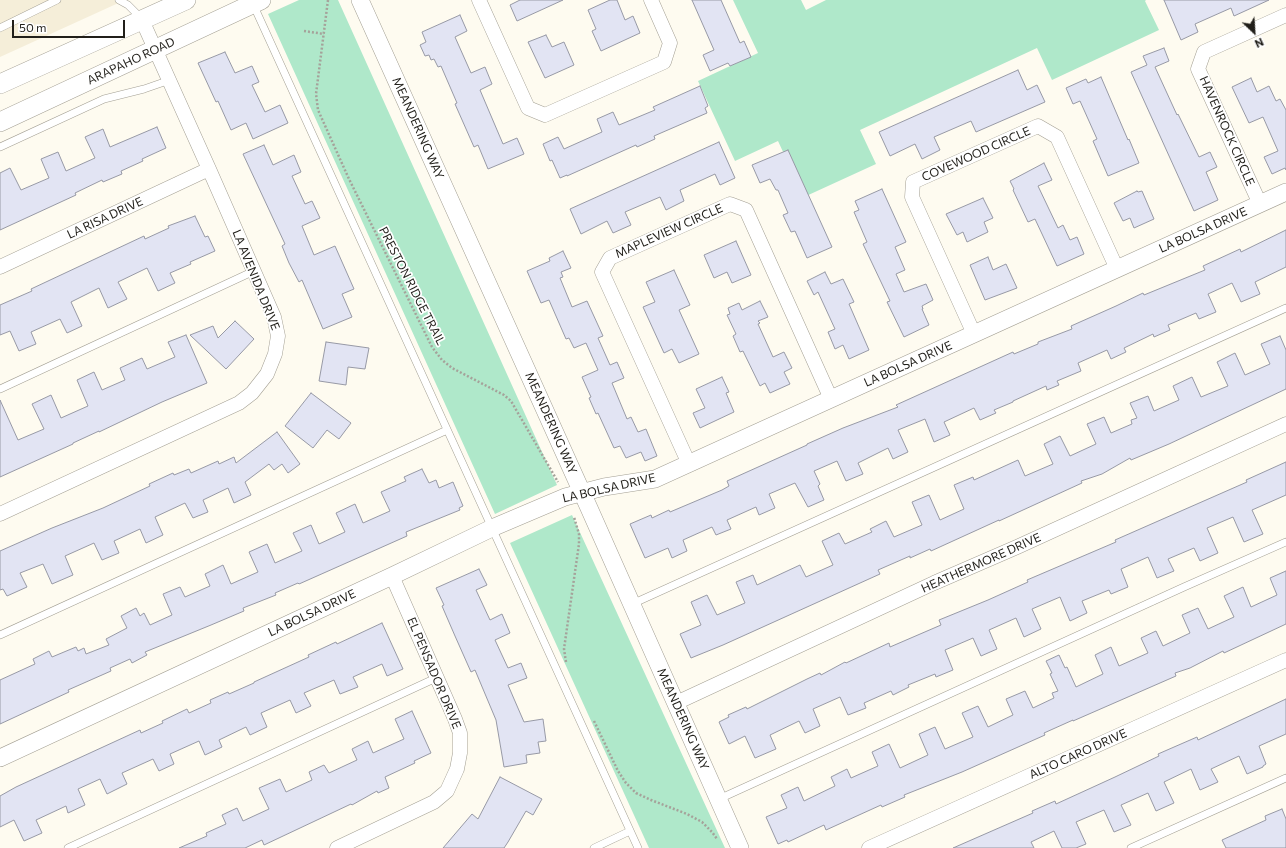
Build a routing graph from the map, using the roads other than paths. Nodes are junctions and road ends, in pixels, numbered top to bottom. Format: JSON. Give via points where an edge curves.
{"nodes":[{"id":1,"x":57,"y":0,"type":"edge"},
{"id":2,"x":119,"y":0,"type":"edge"},
{"id":3,"x":186,"y":0,"type":"edge"},
{"id":4,"x":360,"y":0,"type":"edge"},
{"id":5,"x":479,"y":0,"type":"edge"},
{"id":6,"x":651,"y":0,"type":"edge"},
{"id":7,"x":257,"y":2,"type":"edge"},
{"id":8,"x":1286,"y":15,"type":"edge"},
{"id":9,"x":142,"y":20,"type":"junction"},
{"id":10,"x":0,"y":28,"type":"edge"},
{"id":11,"x":156,"y":50,"type":"junction"},
{"id":12,"x":170,"y":80,"type":"junction"},
{"id":13,"x":0,"y":84,"type":"edge"},
{"id":14,"x":0,"y":122,"type":"edge"},
{"id":15,"x":0,"y":147,"type":"edge"},
{"id":16,"x":209,"y":169,"type":"junction"},
{"id":17,"x":1286,"y":192,"type":"edge"},
{"id":18,"x":1260,"y":204,"type":"junction"},
{"id":19,"x":0,"y":267,"type":"edge"},
{"id":20,"x":1117,"y":269,"type":"junction"},
{"id":21,"x":254,"y":271,"type":"junction"},
{"id":22,"x":1286,"y":308,"type":"edge"},
{"id":23,"x":974,"y":334,"type":"junction"},
{"id":24,"x":0,"y":388,"type":"edge"},
{"id":25,"x":831,"y":399,"type":"junction"},
{"id":26,"x":1286,"y":424,"type":"edge"},
{"id":27,"x":447,"y":430,"type":"junction"},
{"id":28,"x":689,"y":464,"type":"junction"},
{"id":29,"x":582,"y":492,"type":"junction"},
{"id":30,"x":0,"y":514,"type":"edge"},
{"id":31,"x":492,"y":528,"type":"junction"},
{"id":32,"x":1286,"y":542,"type":"edge"},
{"id":33,"x":392,"y":576,"type":"junction"},
{"id":34,"x":632,"y":604,"type":"junction"},
{"id":35,"x":0,"y":636,"type":"edge"},
{"id":36,"x":1286,"y":660,"type":"edge"},
{"id":37,"x":436,"y":678,"type":"junction"},
{"id":38,"x":676,"y":703,"type":"junction"},
{"id":39,"x":0,"y":758,"type":"edge"},
{"id":40,"x":1286,"y":778,"type":"edge"},
{"id":41,"x":719,"y":799,"type":"junction"},
{"id":42,"x":630,"y":831,"type":"junction"},
{"id":43,"x":68,"y":848,"type":"edge"},
{"id":44,"x":337,"y":848,"type":"edge"},
{"id":45,"x":594,"y":848,"type":"edge"},
{"id":46,"x":638,"y":848,"type":"edge"},
{"id":47,"x":740,"y":848,"type":"edge"},
{"id":48,"x":869,"y":848,"type":"edge"},
{"id":49,"x":1131,"y":848,"type":"edge"}],
"edges":[{"from":1,"to":10,"type":"lane"},
{"from":2,"to":9,"type":"lane","via":[[128,5]]},
{"from":3,"to":9,"type":"main road"},
{"from":4,"to":29,"type":"street","name":"MEANDERING WAY"},
{"from":5,"to":6,"type":"street","via":[[528,108],[545,115],[664,62],[670,43]]},
{"from":7,"to":11,"type":"main road","name":"ARAPAHO ROAD"},
{"from":7,"to":27,"type":"lane"},
{"from":8,"to":18,"type":"street","name":"HAVENROCK CIRCLE","via":[[1204,52],[1198,68]]},
{"from":9,"to":11,"type":"street","name":"LA AVENIDA DRIVE"},
{"from":9,"to":13,"type":"main road"},
{"from":11,"to":12,"type":"street","name":"LA AVENIDA DRIVE"},
{"from":11,"to":14,"type":"main road","name":"ARAPAHO ROAD"},
{"from":12,"to":15,"type":"lane","via":[[104,98]]},
{"from":12,"to":16,"type":"street","name":"LA AVENIDA DRIVE"},
{"from":16,"to":19,"type":"street","name":"LA RISA DRIVE"},
{"from":16,"to":21,"type":"street","name":"LA AVENIDA DRIVE"},
{"from":17,"to":18,"type":"street","name":"LA BOLSA DRIVE"},
{"from":18,"to":20,"type":"street","name":"LA BOLSA DRIVE"},
{"from":20,"to":23,"type":"street","name":"LA BOLSA DRIVE"},
{"from":20,"to":23,"type":"street","name":"COVEWOOD CIRCLE","via":[[1057,136],[1038,126],[913,182],[912,197]]},
{"from":21,"to":24,"type":"lane"},
{"from":21,"to":30,"type":"street","name":"LA AVENIDA DRIVE","via":[[274,317],[278,336],[275,354],[267,374],[252,393],[239,403]]},
{"from":22,"to":34,"type":"lane"},
{"from":23,"to":25,"type":"street","name":"LA BOLSA DRIVE"},
{"from":25,"to":28,"type":"street","name":"LA BOLSA DRIVE"},
{"from":25,"to":28,"type":"street","name":"MAPLEVIEW CIRCLE","via":[[746,210],[730,204],[610,258],[602,272]]},
{"from":26,"to":38,"type":"street","name":"HEATHERMORE DRIVE"},
{"from":27,"to":31,"type":"lane"},
{"from":27,"to":35,"type":"lane"},
{"from":28,"to":29,"type":"street","name":"LA BOLSA DRIVE","via":[[655,479]]},
{"from":29,"to":31,"type":"street","name":"LA BOLSA DRIVE"},
{"from":29,"to":34,"type":"street","name":"MEANDERING WAY"},
{"from":31,"to":33,"type":"street","name":"LA BOLSA DRIVE"},
{"from":31,"to":42,"type":"lane"},
{"from":32,"to":41,"type":"lane"},
{"from":33,"to":37,"type":"street","name":"EL PENSADOR DRIVE"},
{"from":33,"to":39,"type":"street","name":"LA BOLSA DRIVE"},
{"from":34,"to":38,"type":"street","name":"MEANDERING WAY"},
{"from":36,"to":48,"type":"street","name":"ALTO CARO DRIVE"},
{"from":37,"to":43,"type":"lane"},
{"from":37,"to":44,"type":"street","name":"EL PENSADOR DRIVE","via":[[460,733],[457,769],[447,791],[423,808]]},
{"from":38,"to":41,"type":"street","name":"MEANDERING WAY"},
{"from":40,"to":49,"type":"lane"},
{"from":41,"to":47,"type":"street","name":"MEANDERING WAY"},
{"from":42,"to":45,"type":"lane"},
{"from":42,"to":46,"type":"lane"}]}
